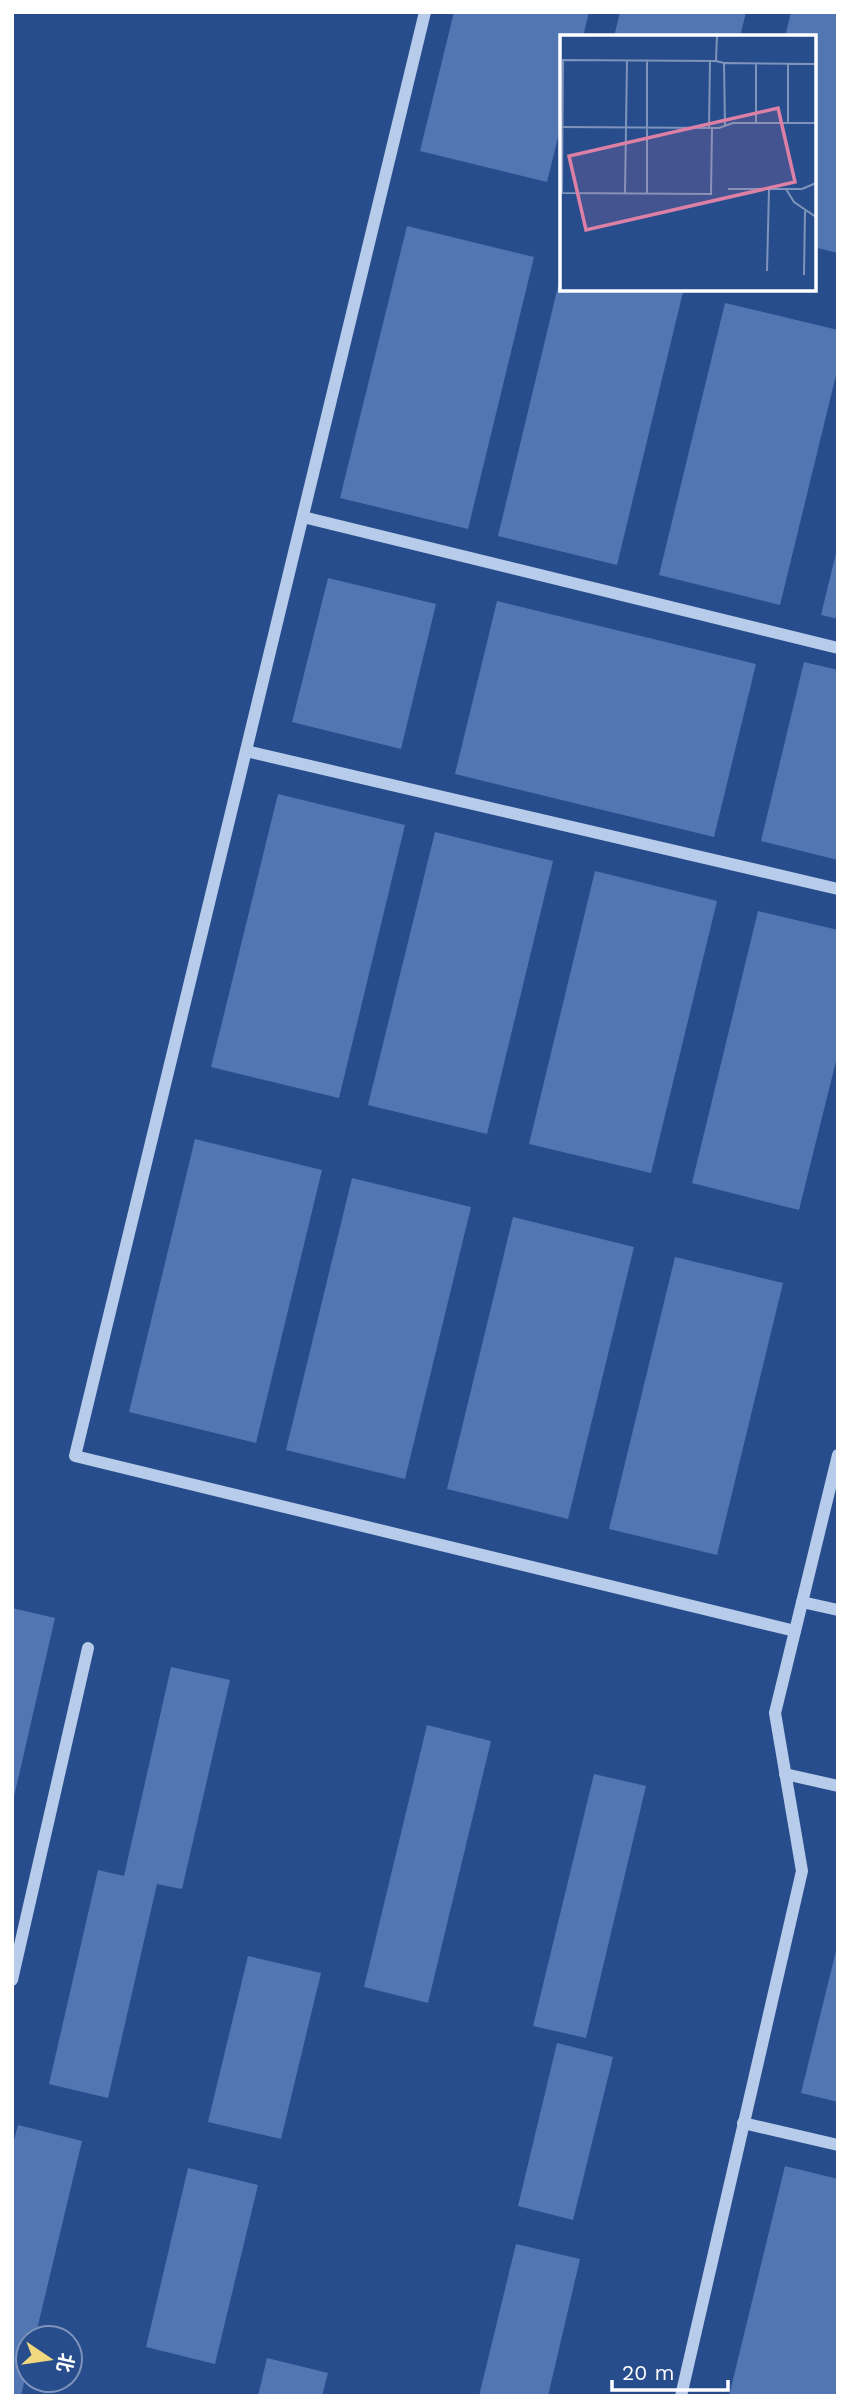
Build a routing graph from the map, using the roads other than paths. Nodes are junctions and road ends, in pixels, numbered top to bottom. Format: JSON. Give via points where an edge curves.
{"nodes":[{"id":1,"x":425,"y":12,"type":"edge"},
{"id":2,"x":303,"y":517,"type":"junction"},
{"id":3,"x":838,"y":648,"type":"edge"},
{"id":4,"x":246,"y":751,"type":"junction"},
{"id":5,"x":838,"y":889,"type":"edge"},
{"id":6,"x":838,"y":1455,"type":"edge"},
{"id":7,"x":802,"y":1602,"type":"junction"},
{"id":8,"x":838,"y":1610,"type":"edge"},
{"id":9,"x":796,"y":1631,"type":"junction"},
{"id":10,"x":88,"y":1648,"type":"dead end"},
{"id":11,"x":785,"y":1774,"type":"junction"},
{"id":12,"x":838,"y":1786,"type":"edge"},
{"id":13,"x":12,"y":1980,"type":"edge"},
{"id":14,"x":743,"y":2123,"type":"junction"},
{"id":15,"x":838,"y":2145,"type":"edge"},
{"id":16,"x":681,"y":2396,"type":"edge"}],
"edges":[{"from":1,"to":2,"type":"lane"},
{"from":2,"to":3,"type":"lane"},
{"from":2,"to":4,"type":"lane"},
{"from":4,"to":5,"type":"lane"},
{"from":4,"to":9,"type":"lane","via":[[75,1456]]},
{"from":6,"to":7,"type":"lane"},
{"from":7,"to":8,"type":"lane"},
{"from":7,"to":9,"type":"lane"},
{"from":9,"to":11,"type":"lane","via":[[775,1713]]},
{"from":10,"to":13,"type":"lane"},
{"from":11,"to":12,"type":"lane"},
{"from":11,"to":14,"type":"lane","via":[[802,1871]]},
{"from":14,"to":15,"type":"lane"},
{"from":14,"to":16,"type":"lane"}]}
